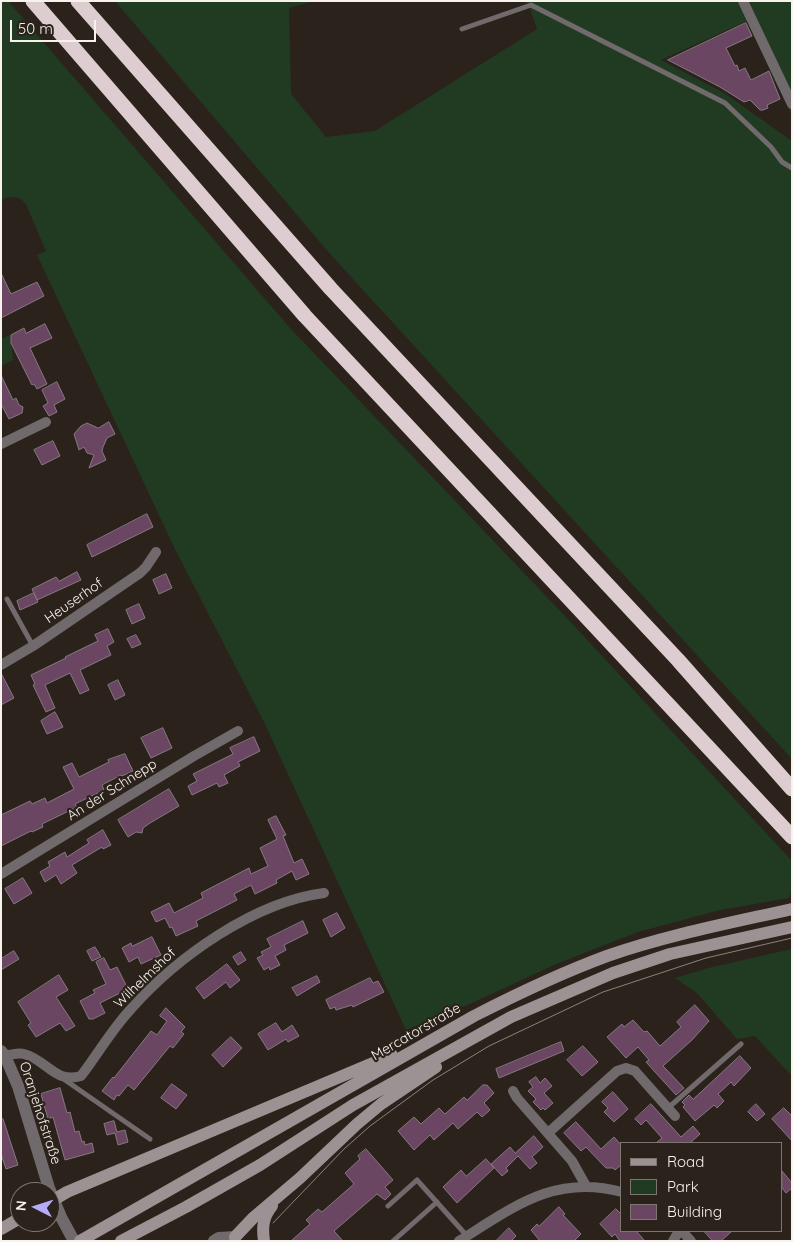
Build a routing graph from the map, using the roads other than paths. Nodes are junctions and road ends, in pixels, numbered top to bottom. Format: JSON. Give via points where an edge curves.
{"nodes":[{"id":1,"x":33,"y":1,"type":"edge"},
{"id":2,"x":78,"y":1,"type":"edge"},
{"id":3,"x":743,"y":1,"type":"edge"},
{"id":4,"x":462,"y":29,"type":"dead end"},
{"id":5,"x":792,"y":104,"type":"edge"},
{"id":6,"x":792,"y":168,"type":"edge"},
{"id":7,"x":46,"y":422,"type":"dead end"},
{"id":8,"x":1,"y":444,"type":"edge"},
{"id":9,"x":156,"y":552,"type":"dead end"},
{"id":10,"x":7,"y":599,"type":"dead end"},
{"id":11,"x":33,"y":646,"type":"junction"},
{"id":12,"x":1,"y":665,"type":"edge"},
{"id":13,"x":238,"y":731,"type":"dead end"},
{"id":14,"x":792,"y":789,"type":"edge"},
{"id":15,"x":792,"y":837,"type":"edge"},
{"id":16,"x":1,"y":874,"type":"edge"},
{"id":17,"x":324,"y":893,"type":"dead end"},
{"id":18,"x":792,"y":908,"type":"edge"},
{"id":19,"x":792,"y":927,"type":"edge"},
{"id":20,"x":546,"y":1002,"type":"junction"},
{"id":21,"x":443,"y":1034,"type":"junction"},
{"id":22,"x":741,"y":1044,"type":"dead end"},
{"id":23,"x":3,"y":1054,"type":"edge"},
{"id":24,"x":63,"y":1078,"type":"junction"},
{"id":25,"x":513,"y":1091,"type":"dead end"},
{"id":26,"x":668,"y":1108,"type":"junction"},
{"id":27,"x":675,"y":1116,"type":"dead end"},
{"id":28,"x":548,"y":1132,"type":"junction"},
{"id":29,"x":150,"y":1139,"type":"dead end"},
{"id":30,"x":46,"y":1182,"type":"edge"},
{"id":31,"x":586,"y":1186,"type":"junction"},
{"id":32,"x":620,"y":1192,"type":"edge"},
{"id":33,"x":60,"y":1196,"type":"edge"},
{"id":34,"x":279,"y":1197,"type":"junction"},
{"id":35,"x":437,"y":1202,"type":"junction"},
{"id":36,"x":388,"y":1206,"type":"dead end"},
{"id":37,"x":60,"y":1215,"type":"edge"},
{"id":38,"x":682,"y":1232,"type":"edge"},
{"id":39,"x":463,"y":1238,"type":"edge"},
{"id":40,"x":237,"y":1239,"type":"edge"},
{"id":41,"x":74,"y":1241,"type":"edge"},
{"id":42,"x":80,"y":1241,"type":"edge"},
{"id":43,"x":121,"y":1241,"type":"edge"},
{"id":44,"x":214,"y":1241,"type":"edge"},
{"id":45,"x":264,"y":1241,"type":"edge"},
{"id":46,"x":394,"y":1241,"type":"edge"},
{"id":47,"x":691,"y":1241,"type":"edge"}],
"edges":[{"from":1,"to":15,"type":"highway","via":[[305,316]]},
{"from":2,"to":14,"type":"highway","via":[[331,289],[678,660]]},
{"from":3,"to":5,"type":"street"},
{"from":4,"to":6,"type":"lane","via":[[531,6],[726,103],[782,162]]},
{"from":7,"to":8,"type":"street"},
{"from":9,"to":11,"type":"street","name":"Heuserhof","via":[[140,573]]},
{"from":10,"to":11,"type":"lane"},
{"from":11,"to":12,"type":"street","name":"Heuserhof"},
{"from":13,"to":16,"type":"street","name":"An der Schnepp"},
{"from":17,"to":24,"type":"street","name":"Wilhelmshof","via":[[278,905],[213,938],[170,970],[130,1010],[80,1076]]},
{"from":18,"to":21,"type":"main road","name":"Mercatorstraße","via":[[666,938],[607,956],[521,992]]},
{"from":19,"to":20,"type":"main road","via":[[670,954],[613,973]]},
{"from":20,"to":34,"type":"main road","via":[[462,1050],[381,1104]]},
{"from":20,"to":43,"type":"main road","via":[[470,1039],[353,1105],[260,1165]]},
{"from":21,"to":33,"type":"main road"},
{"from":21,"to":42,"type":"main road","name":"Mercatorstraße"},
{"from":22,"to":26,"type":"lane"},
{"from":23,"to":24,"type":"street","via":[[25,1054]]},
{"from":23,"to":30,"type":"street","name":"Oranjehofstraße","via":[[18,1086]]},
{"from":24,"to":29,"type":"lane"},
{"from":25,"to":28,"type":"street"},
{"from":26,"to":27,"type":"street"},
{"from":26,"to":28,"type":"street","via":[[635,1071],[626,1068],[617,1070]]},
{"from":28,"to":31,"type":"street","via":[[572,1161]]},
{"from":31,"to":32,"type":"street"},
{"from":31,"to":39,"type":"street","via":[[546,1192],[516,1205]]},
{"from":34,"to":40,"type":"main road","via":[[254,1217]]},
{"from":34,"to":45,"type":"main road","via":[[266,1213]]},
{"from":35,"to":36,"type":"lane","via":[[417,1180]]},
{"from":35,"to":39,"type":"lane"},
{"from":35,"to":46,"type":"lane"},
{"from":37,"to":41,"type":"street","name":"Oranjehofstraße"},
{"from":38,"to":47,"type":"street"},
{"from":40,"to":44,"type":"street"}]}
